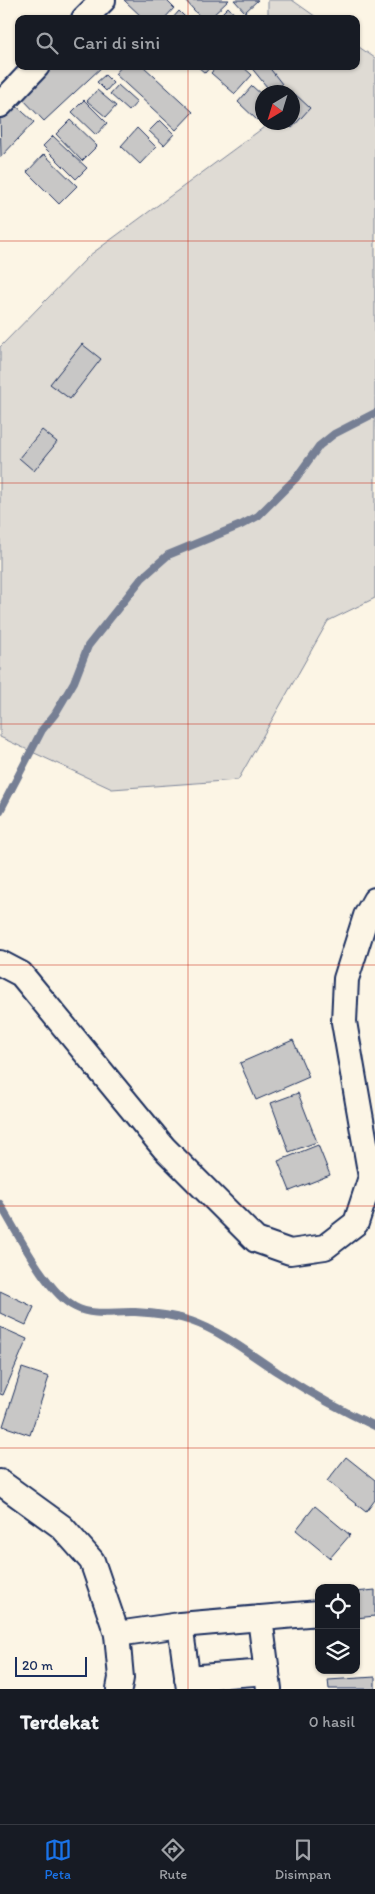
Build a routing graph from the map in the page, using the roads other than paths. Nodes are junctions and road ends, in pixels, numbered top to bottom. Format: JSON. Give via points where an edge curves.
{"nodes":[{"id":1,"x":103,"y":0,"type":"edge"},
{"id":2,"x":88,"y":15,"type":"edge"},
{"id":3,"x":33,"y":70,"type":"edge"},
{"id":4,"x":0,"y":105,"type":"edge"},
{"id":5,"x":375,"y":900,"type":"edge"},
{"id":6,"x":0,"y":963,"type":"edge"},
{"id":7,"x":0,"y":1482,"type":"edge"},
{"id":8,"x":315,"y":1613,"type":"edge"},
{"id":9,"x":260,"y":1618,"type":"junction"},
{"id":10,"x":180,"y":1625,"type":"junction"},
{"id":11,"x":117,"y":1634,"type":"junction"},
{"id":12,"x":268,"y":1680,"type":"edge"},
{"id":13,"x":188,"y":1684,"type":"edge"},
{"id":14,"x":119,"y":1689,"type":"edge"}],
"edges":[{"from":1,"to":2,"type":"street"},
{"from":3,"to":4,"type":"street"},
{"from":5,"to":6,"type":"street","via":[[366,916],[346,979],[344,1022],[371,1177],[356,1223],[325,1247],[290,1252],[256,1240],[164,1148],[21,974]]},
{"from":7,"to":11,"type":"street","via":[[62,1527],[92,1561]]},
{"from":8,"to":9,"type":"street"},
{"from":9,"to":10,"type":"street"},
{"from":9,"to":12,"type":"street"},
{"from":10,"to":11,"type":"street"},
{"from":10,"to":13,"type":"street"},
{"from":11,"to":14,"type":"street"},
{"from":12,"to":13,"type":"street"}]}
